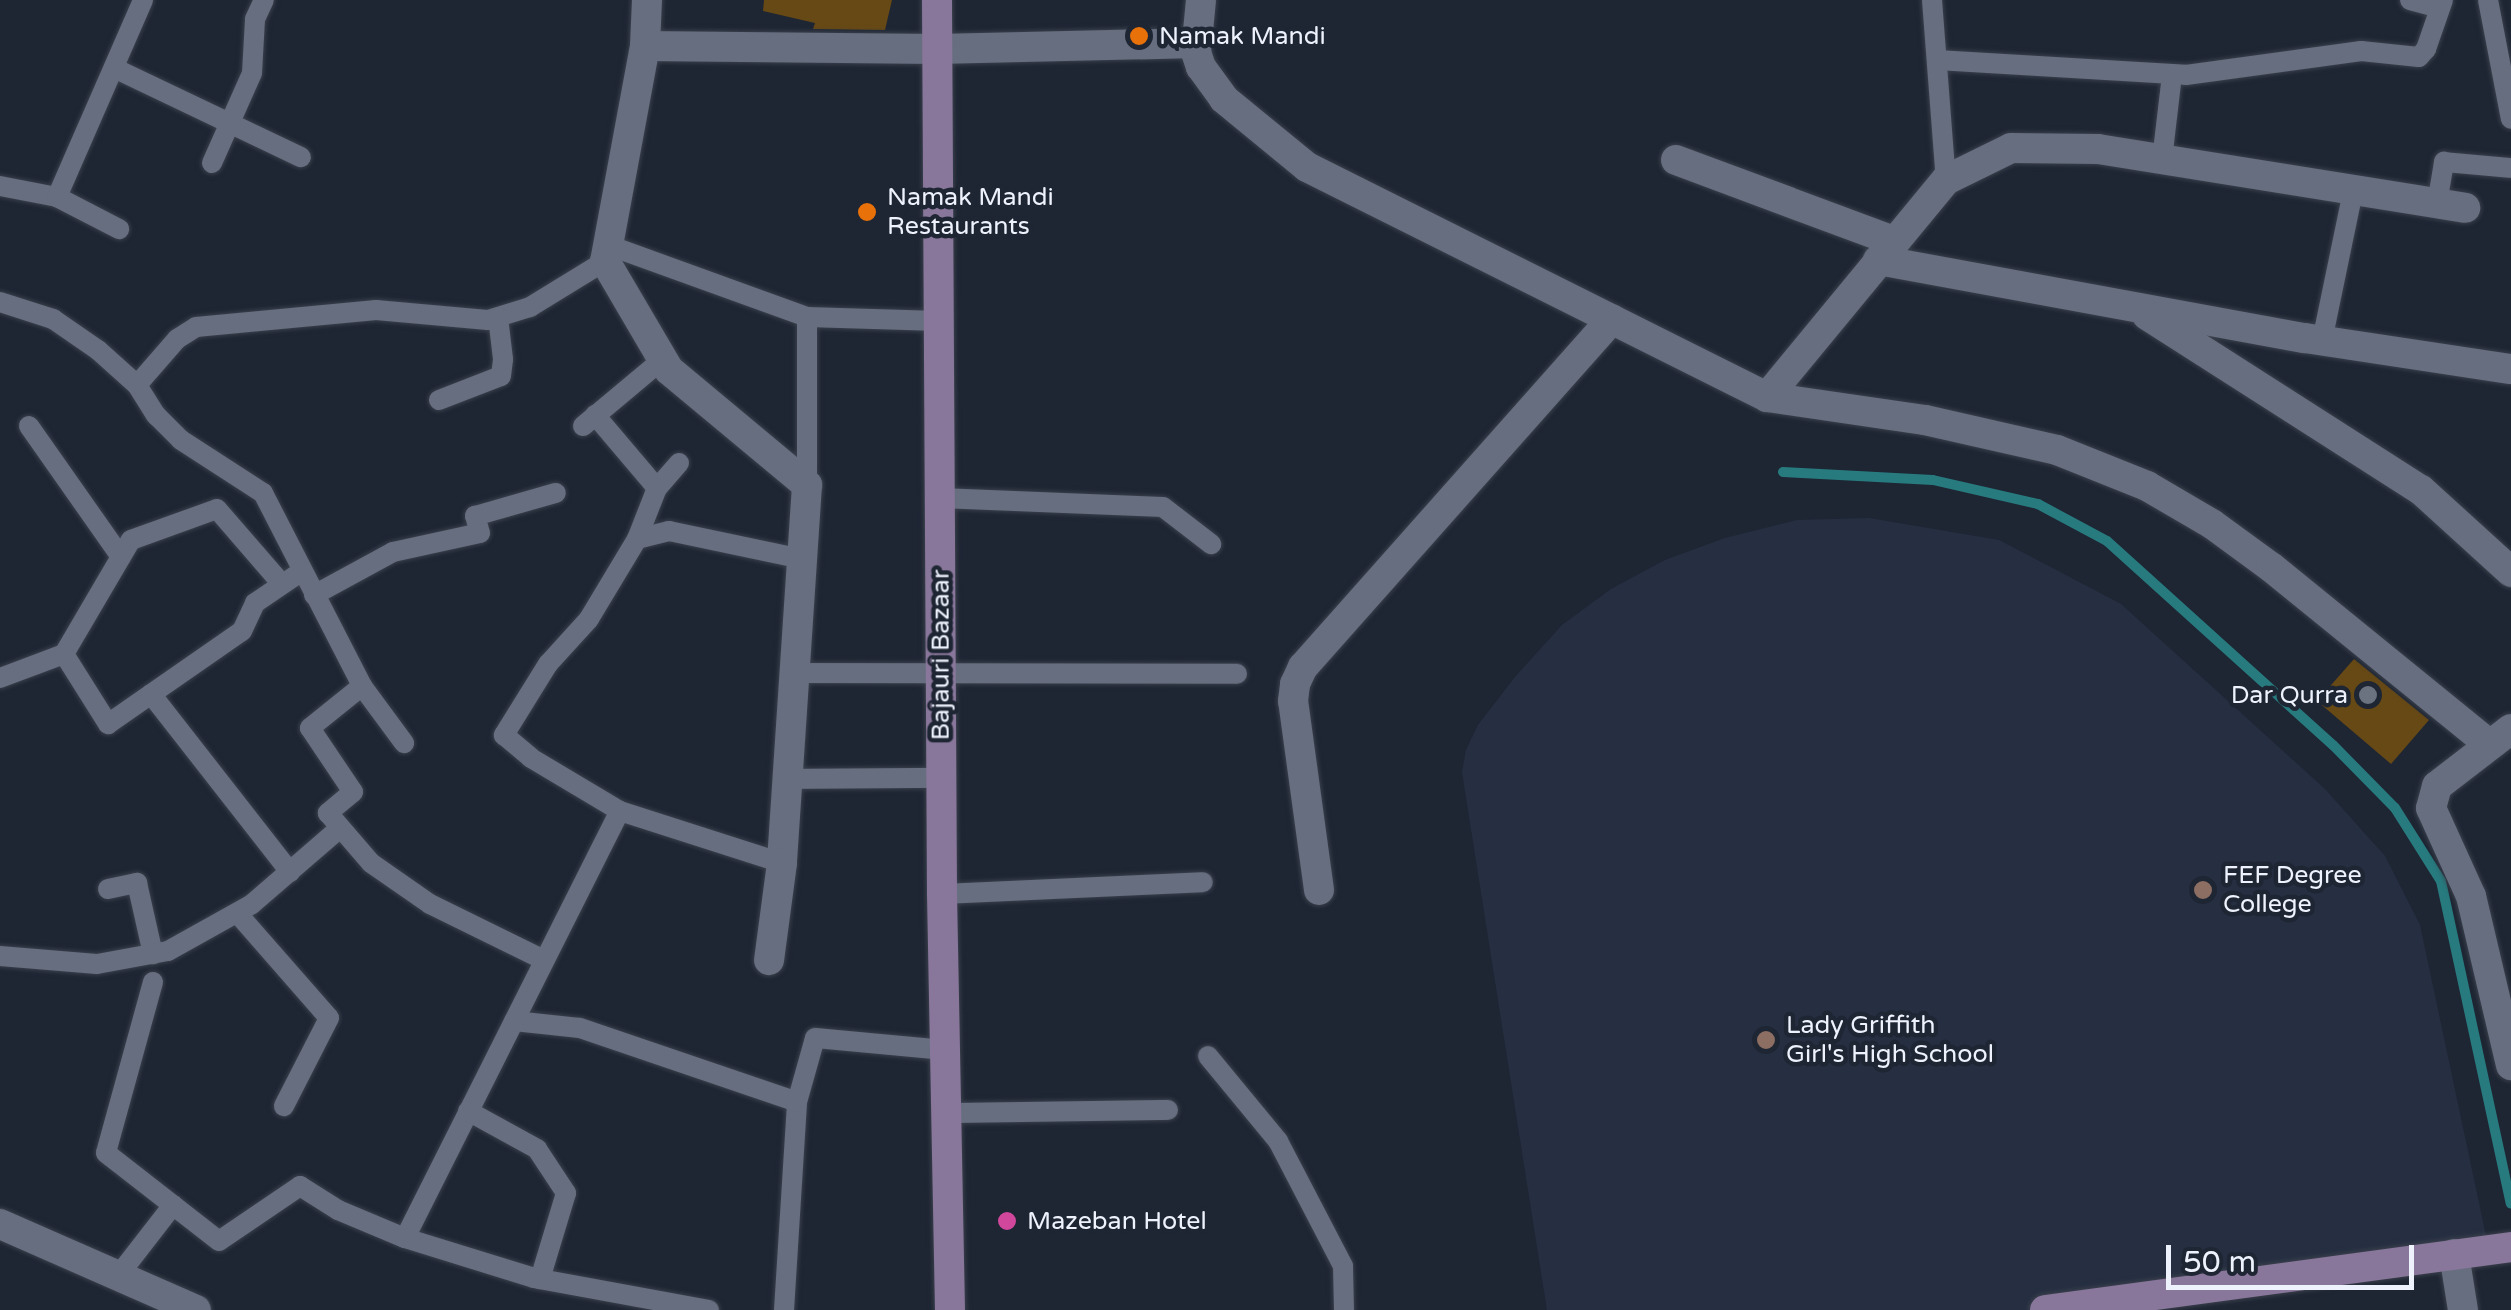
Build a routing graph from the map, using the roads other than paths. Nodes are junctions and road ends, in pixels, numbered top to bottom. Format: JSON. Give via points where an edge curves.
{"nodes":[{"id":1,"x":144,"y":0,"type":"edge"},
{"id":2,"x":264,"y":0,"type":"edge"},
{"id":3,"x":647,"y":0,"type":"edge"},
{"id":4,"x":937,"y":0,"type":"edge"},
{"id":5,"x":1201,"y":0,"type":"edge"},
{"id":6,"x":1932,"y":0,"type":"edge"},
{"id":7,"x":2410,"y":0,"type":"edge"},
{"id":8,"x":2488,"y":0,"type":"edge"},
{"id":9,"x":2442,"y":4,"type":"edge"},
{"id":10,"x":1197,"y":43,"type":"junction"},
{"id":11,"x":645,"y":46,"type":"junction"},
{"id":12,"x":938,"y":49,"type":"junction"},
{"id":13,"x":1937,"y":60,"type":"junction"},
{"id":14,"x":114,"y":68,"type":"junction"},
{"id":15,"x":2172,"y":75,"type":"junction"},
{"id":16,"x":2511,"y":119,"type":"edge"},
{"id":17,"x":229,"y":122,"type":"junction"},
{"id":18,"x":302,"y":157,"type":"dead end"},
{"id":19,"x":1676,"y":160,"type":"dead end"},
{"id":20,"x":2162,"y":160,"type":"junction"},
{"id":21,"x":212,"y":164,"type":"dead end"},
{"id":22,"x":2511,"y":168,"type":"edge"},
{"id":23,"x":1946,"y":180,"type":"junction"},
{"id":24,"x":0,"y":186,"type":"edge"},
{"id":25,"x":2353,"y":191,"type":"junction"},
{"id":26,"x":57,"y":197,"type":"junction"},
{"id":27,"x":2451,"y":206,"type":"joint"},
{"id":28,"x":120,"y":229,"type":"dead end"},
{"id":29,"x":1886,"y":251,"type":"junction"},
{"id":30,"x":606,"y":253,"type":"junction"},
{"id":31,"x":0,"y":302,"type":"edge"},
{"id":32,"x":2138,"y":308,"type":"junction"},
{"id":33,"x":498,"y":317,"type":"junction"},
{"id":34,"x":807,"y":317,"type":"junction"},
{"id":35,"x":1612,"y":319,"type":"junction"},
{"id":36,"x":939,"y":321,"type":"junction"},
{"id":37,"x":2322,"y":341,"type":"junction"},
{"id":38,"x":662,"y":360,"type":"junction"},
{"id":39,"x":2511,"y":369,"type":"edge"},
{"id":40,"x":137,"y":385,"type":"junction"},
{"id":41,"x":1767,"y":397,"type":"junction"},
{"id":42,"x":438,"y":400,"type":"dead end"},
{"id":43,"x":29,"y":426,"type":"dead end"},
{"id":44,"x":679,"y":464,"type":"dead end"},
{"id":45,"x":807,"y":485,"type":"junction"},
{"id":46,"x":657,"y":488,"type":"junction"},
{"id":47,"x":556,"y":493,"type":"dead end"},
{"id":48,"x":940,"y":498,"type":"junction"},
{"id":49,"x":637,"y":539,"type":"junction"},
{"id":50,"x":1211,"y":544,"type":"dead end"},
{"id":51,"x":2506,"y":555,"type":"edge"},
{"id":52,"x":122,"y":557,"type":"junction"},
{"id":53,"x":802,"y":559,"type":"junction"},
{"id":54,"x":302,"y":572,"type":"junction"},
{"id":55,"x":282,"y":584,"type":"junction"},
{"id":56,"x":314,"y":595,"type":"junction"},
{"id":57,"x":64,"y":654,"type":"junction"},
{"id":58,"x":794,"y":673,"type":"junction"},
{"id":59,"x":1237,"y":674,"type":"dead end"},
{"id":60,"x":941,"y":675,"type":"junction"},
{"id":61,"x":0,"y":678,"type":"edge"},
{"id":62,"x":362,"y":686,"type":"junction"},
{"id":63,"x":151,"y":694,"type":"junction"},
{"id":64,"x":2500,"y":736,"type":"edge"},
{"id":65,"x":404,"y":743,"type":"dead end"},
{"id":66,"x":941,"y":778,"type":"junction"},
{"id":67,"x":787,"y":779,"type":"junction"},
{"id":68,"x":620,"y":811,"type":"junction"},
{"id":69,"x":340,"y":828,"type":"junction"},
{"id":70,"x":782,"y":862,"type":"junction"},
{"id":71,"x":290,"y":872,"type":"junction"},
{"id":72,"x":1203,"y":882,"type":"dead end"},
{"id":73,"x":108,"y":889,"type":"dead end"},
{"id":74,"x":1319,"y":890,"type":"dead end"},
{"id":75,"x":942,"y":894,"type":"junction"},
{"id":76,"x":238,"y":914,"type":"junction"},
{"id":77,"x":154,"y":954,"type":"junction"},
{"id":78,"x":0,"y":956,"type":"edge"},
{"id":79,"x":544,"y":960,"type":"junction"},
{"id":80,"x":768,"y":960,"type":"dead end"},
{"id":81,"x":154,"y":982,"type":"dead end"},
{"id":82,"x":514,"y":1020,"type":"junction"},
{"id":83,"x":945,"y":1050,"type":"junction"},
{"id":84,"x":1208,"y":1056,"type":"dead end"},
{"id":85,"x":2511,"y":1065,"type":"edge"},
{"id":86,"x":797,"y":1102,"type":"junction"},
{"id":87,"x":284,"y":1106,"type":"dead end"},
{"id":88,"x":1168,"y":1110,"type":"dead end"},
{"id":89,"x":468,"y":1112,"type":"junction"},
{"id":90,"x":946,"y":1112,"type":"junction"},
{"id":91,"x":173,"y":1205,"type":"junction"},
{"id":92,"x":0,"y":1224,"type":"edge"},
{"id":93,"x":405,"y":1238,"type":"junction"},
{"id":94,"x":2511,"y":1248,"type":"edge"},
{"id":95,"x":2454,"y":1254,"type":"junction"},
{"id":96,"x":118,"y":1276,"type":"junction"},
{"id":97,"x":540,"y":1279,"type":"junction"},
{"id":98,"x":196,"y":1310,"type":"edge"},
{"id":99,"x":709,"y":1310,"type":"edge"},
{"id":100,"x":784,"y":1310,"type":"edge"},
{"id":101,"x":950,"y":1310,"type":"edge"},
{"id":102,"x":1344,"y":1310,"type":"edge"},
{"id":103,"x":2044,"y":1310,"type":"edge"},
{"id":104,"x":2463,"y":1310,"type":"edge"}],
"edges":[{"from":1,"to":14,"type":"lane"},
{"from":2,"to":17,"type":"lane","via":[[255,19],[252,73]]},
{"from":3,"to":11,"type":"street"},
{"from":4,"to":12,"type":"main road","name":"Bajauri Bazaar"},
{"from":5,"to":10,"type":"street"},
{"from":6,"to":13,"type":"lane"},
{"from":7,"to":9,"type":"lane"},
{"from":8,"to":16,"type":"lane"},
{"from":9,"to":15,"type":"lane","via":[[2419,57],[2361,50]]},
{"from":10,"to":12,"type":"street"},
{"from":10,"to":35,"type":"street","via":[[1201,67],[1224,99],[1307,167]]},
{"from":11,"to":12,"type":"street"},
{"from":11,"to":30,"type":"street"},
{"from":12,"to":36,"type":"main road","name":"Bajauri Bazaar"},
{"from":13,"to":15,"type":"lane"},
{"from":13,"to":23,"type":"lane"},
{"from":14,"to":17,"type":"lane"},
{"from":14,"to":26,"type":"lane"},
{"from":15,"to":20,"type":"lane"},
{"from":17,"to":18,"type":"lane"},
{"from":17,"to":21,"type":"lane"},
{"from":19,"to":29,"type":"street"},
{"from":20,"to":23,"type":"street","via":[[2098,149],[2011,148]]},
{"from":20,"to":25,"type":"street"},
{"from":22,"to":27,"type":"lane","via":[[2444,162]]},
{"from":23,"to":29,"type":"street"},
{"from":24,"to":26,"type":"lane"},
{"from":25,"to":27,"type":"street"},
{"from":25,"to":37,"type":"lane"},
{"from":26,"to":28,"type":"lane"},
{"from":29,"to":32,"type":"street"},
{"from":29,"to":41,"type":"street"},
{"from":30,"to":33,"type":"lane","via":[[530,306]]},
{"from":30,"to":34,"type":"lane"},
{"from":30,"to":38,"type":"street"},
{"from":31,"to":40,"type":"lane","via":[[53,319]]},
{"from":32,"to":37,"type":"street"},
{"from":32,"to":51,"type":"street","via":[[2421,490]]},
{"from":33,"to":40,"type":"lane","via":[[376,310],[196,327],[176,338]]},
{"from":33,"to":42,"type":"lane","via":[[501,376]]},
{"from":34,"to":36,"type":"lane"},
{"from":34,"to":45,"type":"lane"},
{"from":35,"to":41,"type":"street"},
{"from":35,"to":74,"type":"street","via":[[1295,684]]},
{"from":36,"to":48,"type":"main road","name":"Bajauri Bazaar"},
{"from":37,"to":39,"type":"street"},
{"from":38,"to":45,"type":"street"},
{"from":38,"to":46,"type":"lane","via":[[589,420]]},
{"from":40,"to":54,"type":"lane","via":[[181,440],[263,493]]},
{"from":41,"to":64,"type":"street","via":[[1926,420],[2057,450],[2147,486],[2212,524]]},
{"from":43,"to":52,"type":"lane"},
{"from":44,"to":46,"type":"lane"},
{"from":45,"to":53,"type":"street"},
{"from":46,"to":49,"type":"lane"},
{"from":47,"to":56,"type":"lane","via":[[475,516],[480,533],[393,552]]},
{"from":48,"to":50,"type":"lane","via":[[1162,507]]},
{"from":48,"to":60,"type":"main road","name":"Bajauri Bazaar"},
{"from":49,"to":53,"type":"lane","via":[[669,531]]},
{"from":49,"to":68,"type":"lane","via":[[589,619],[548,664],[504,735]]},
{"from":52,"to":55,"type":"lane","via":[[131,540],[217,509]]},
{"from":52,"to":57,"type":"lane"},
{"from":53,"to":58,"type":"street"},
{"from":54,"to":55,"type":"lane"},
{"from":54,"to":56,"type":"lane"},
{"from":55,"to":63,"type":"lane","via":[[255,603],[242,631]]},
{"from":56,"to":62,"type":"lane"},
{"from":57,"to":61,"type":"lane"},
{"from":57,"to":63,"type":"lane","via":[[108,724]]},
{"from":58,"to":60,"type":"lane"},
{"from":58,"to":67,"type":"street"},
{"from":59,"to":60,"type":"lane"},
{"from":60,"to":66,"type":"main road","name":"Bajauri Bazaar"},
{"from":62,"to":65,"type":"lane"},
{"from":62,"to":69,"type":"lane","via":[[310,728],[353,792],[328,813]]},
{"from":63,"to":71,"type":"lane"},
{"from":64,"to":85,"type":"street","via":[[2437,786],[2432,808],[2471,896]]},
{"from":66,"to":67,"type":"lane"},
{"from":66,"to":75,"type":"main road","name":"Bajauri Bazaar"},
{"from":67,"to":70,"type":"street"},
{"from":68,"to":70,"type":"lane"},
{"from":68,"to":79,"type":"lane"},
{"from":69,"to":71,"type":"lane"},
{"from":69,"to":79,"type":"lane","via":[[372,863],[430,904]]},
{"from":70,"to":80,"type":"street"},
{"from":71,"to":76,"type":"lane"},
{"from":72,"to":75,"type":"lane"},
{"from":73,"to":77,"type":"lane","via":[[137,884]]},
{"from":75,"to":83,"type":"main road","name":"Bajauri Bazaar"},
{"from":76,"to":77,"type":"lane"},
{"from":76,"to":87,"type":"lane","via":[[329,1018]]},
{"from":77,"to":78,"type":"lane","via":[[97,964]]},
{"from":79,"to":82,"type":"lane"},
{"from":81,"to":91,"type":"lane","via":[[106,1153]]},
{"from":82,"to":86,"type":"lane","via":[[580,1028]]},
{"from":82,"to":89,"type":"lane"},
{"from":83,"to":86,"type":"lane","via":[[815,1038]]},
{"from":83,"to":90,"type":"main road","name":"Bajauri Bazaar"},
{"from":84,"to":102,"type":"lane","via":[[1278,1141],[1343,1266]]},
{"from":86,"to":100,"type":"lane"},
{"from":88,"to":90,"type":"lane"},
{"from":89,"to":93,"type":"lane"},
{"from":89,"to":97,"type":"lane","via":[[537,1149],[566,1192]]},
{"from":90,"to":101,"type":"main road","name":"Bajauri Bazaar"},
{"from":91,"to":93,"type":"lane","via":[[219,1242],[300,1186]]},
{"from":91,"to":96,"type":"lane"},
{"from":92,"to":96,"type":"street"},
{"from":93,"to":97,"type":"lane"},
{"from":94,"to":95,"type":"main road"},
{"from":95,"to":103,"type":"main road"},
{"from":95,"to":104,"type":"street"},
{"from":96,"to":98,"type":"street"},
{"from":97,"to":99,"type":"lane"}]}
